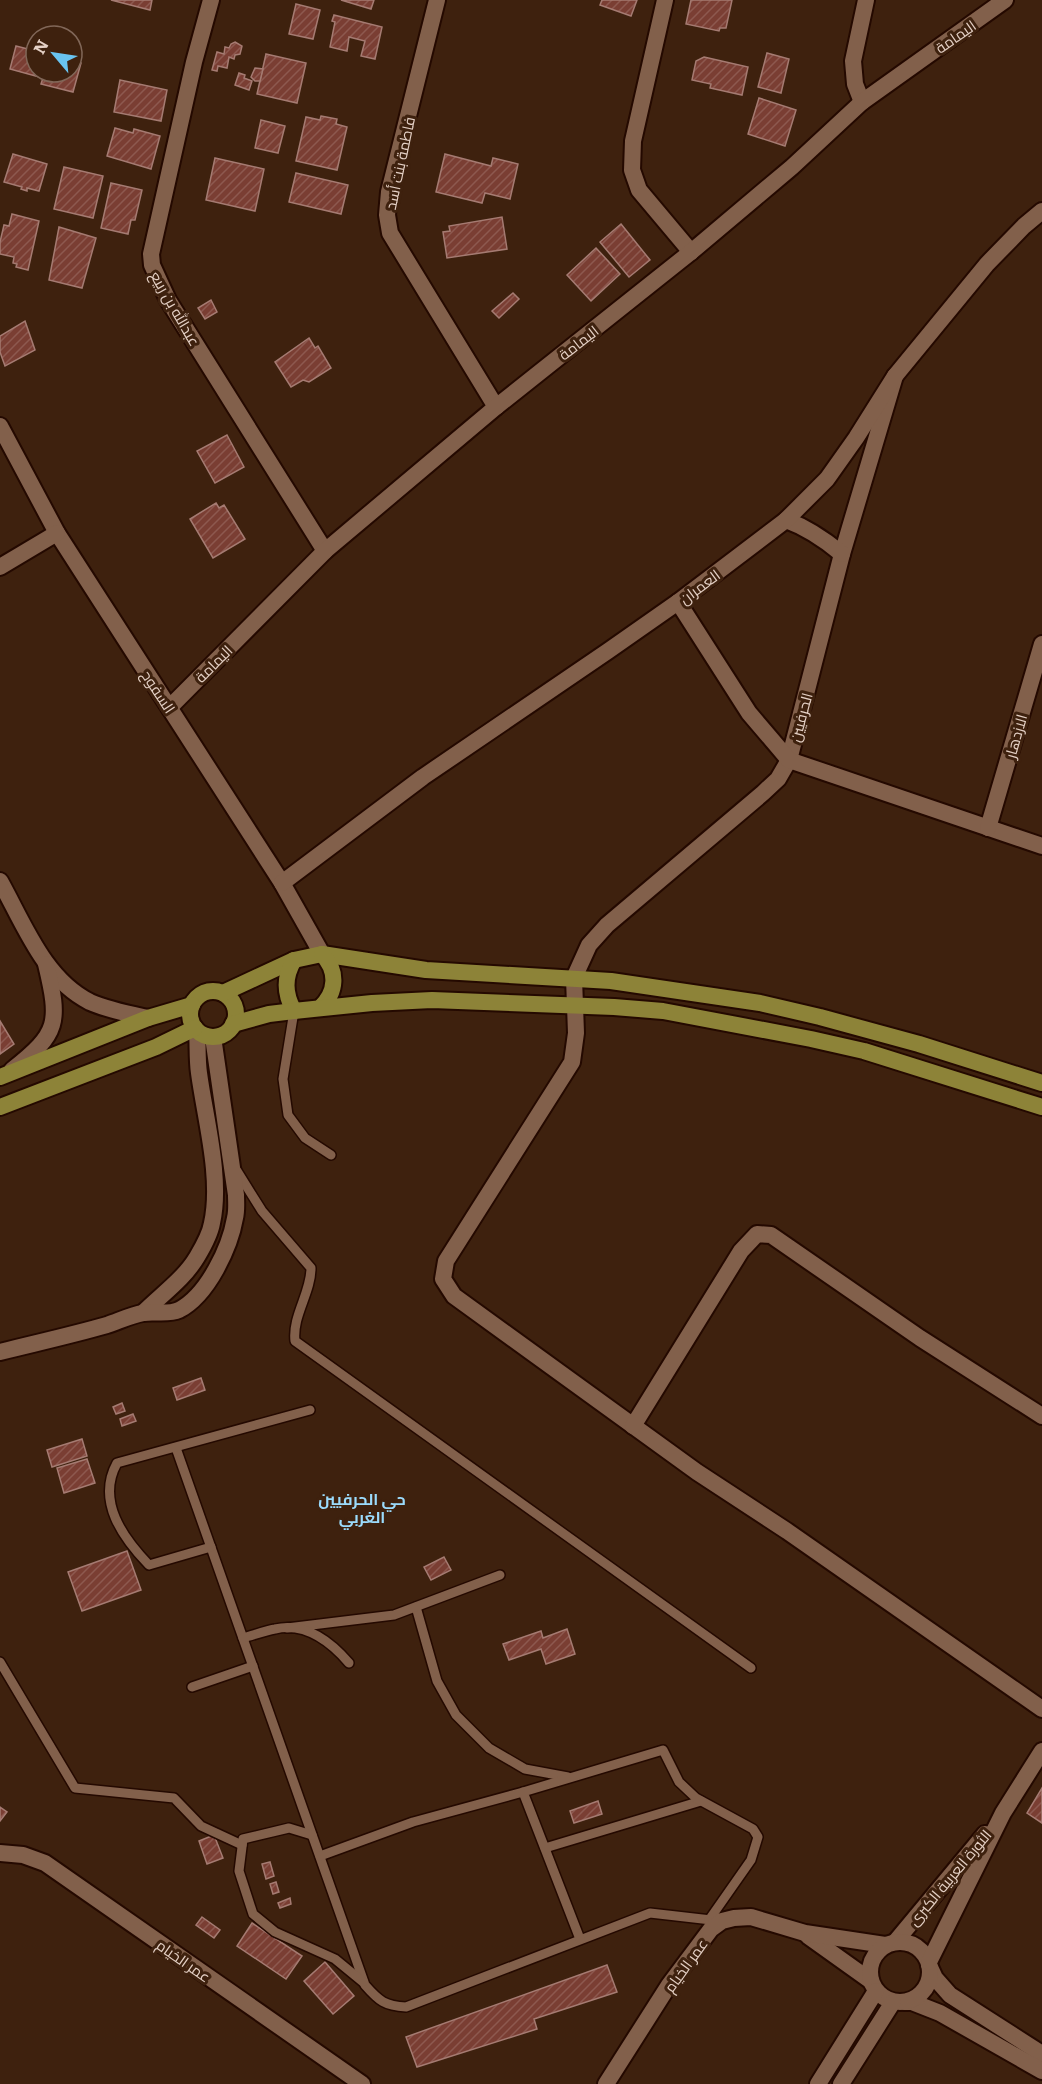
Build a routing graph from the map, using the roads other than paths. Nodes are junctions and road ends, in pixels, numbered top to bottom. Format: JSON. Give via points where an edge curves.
{"nodes":[{"id":1,"x":211,"y":0,"type":"edge"},
{"id":2,"x":437,"y":0,"type":"edge"},
{"id":3,"x":665,"y":0,"type":"edge"},
{"id":4,"x":866,"y":0,"type":"edge"},
{"id":5,"x":1005,"y":0,"type":"edge"},
{"id":6,"x":862,"y":102,"type":"junction"},
{"id":7,"x":1042,"y":211,"type":"edge"},
{"id":8,"x":691,"y":252,"type":"junction"},
{"id":9,"x":895,"y":376,"type":"junction"},
{"id":10,"x":496,"y":406,"type":"junction"},
{"id":11,"x":0,"y":426,"type":"edge"},
{"id":12,"x":786,"y":520,"type":"junction"},
{"id":13,"x":57,"y":532,"type":"junction"},
{"id":14,"x":325,"y":551,"type":"junction"},
{"id":15,"x":842,"y":554,"type":"junction"},
{"id":16,"x":0,"y":567,"type":"edge"},
{"id":17,"x":678,"y":602,"type":"junction"},
{"id":18,"x":1042,"y":644,"type":"edge"},
{"id":19,"x":170,"y":707,"type":"junction"},
{"id":20,"x":789,"y":760,"type":"junction"},
{"id":21,"x":988,"y":828,"type":"junction"},
{"id":22,"x":1042,"y":846,"type":"edge"},
{"id":23,"x":0,"y":881,"type":"edge"},
{"id":24,"x":282,"y":883,"type":"junction"},
{"id":25,"x":322,"y":954,"type":"junction"},
{"id":26,"x":294,"y":960,"type":"junction"},
{"id":27,"x":46,"y":963,"type":"junction"},
{"id":28,"x":574,"y":978,"type":"junction"},
{"id":29,"x":223,"y":993,"type":"junction"},
{"id":30,"x":192,"y":1005,"type":"junction"},
{"id":31,"x":575,"y":1006,"type":"junction"},
{"id":32,"x":320,"y":1008,"type":"junction"},
{"id":33,"x":294,"y":1011,"type":"junction"},
{"id":34,"x":148,"y":1018,"type":"junction"},
{"id":35,"x":233,"y":1024,"type":"junction"},
{"id":36,"x":202,"y":1032,"type":"junction"},
{"id":37,"x":4,"y":1075,"type":"edge"},
{"id":38,"x":1042,"y":1083,"type":"edge"},
{"id":39,"x":0,"y":1107,"type":"edge"},
{"id":40,"x":1042,"y":1107,"type":"edge"},
{"id":41,"x":331,"y":1155,"type":"dead end"},
{"id":42,"x":232,"y":1165,"type":"junction"},
{"id":43,"x":143,"y":1313,"type":"junction"},
{"id":44,"x":0,"y":1352,"type":"edge"},
{"id":45,"x":310,"y":1410,"type":"dead end"},
{"id":46,"x":1042,"y":1416,"type":"edge"},
{"id":47,"x":633,"y":1426,"type":"junction"},
{"id":48,"x":176,"y":1448,"type":"junction"},
{"id":49,"x":211,"y":1547,"type":"junction"},
{"id":50,"x":500,"y":1575,"type":"dead end"},
{"id":51,"x":416,"y":1607,"type":"junction"},
{"id":52,"x":286,"y":1628,"type":"junction"},
{"id":53,"x":243,"y":1638,"type":"junction"},
{"id":54,"x":0,"y":1662,"type":"edge"},
{"id":55,"x":349,"y":1663,"type":"dead end"},
{"id":56,"x":253,"y":1666,"type":"junction"},
{"id":57,"x":752,"y":1668,"type":"dead end"},
{"id":58,"x":192,"y":1688,"type":"dead end"},
{"id":59,"x":1042,"y":1709,"type":"edge"},
{"id":60,"x":1042,"y":1751,"type":"edge"},
{"id":61,"x":570,"y":1778,"type":"junction"},
{"id":62,"x":523,"y":1792,"type":"junction"},
{"id":63,"x":701,"y":1801,"type":"junction"},
{"id":64,"x":1003,"y":1813,"type":"junction"},
{"id":65,"x":312,"y":1835,"type":"junction"},
{"id":66,"x":242,"y":1845,"type":"junction"},
{"id":67,"x":545,"y":1848,"type":"junction"},
{"id":68,"x":0,"y":1853,"type":"edge"},
{"id":69,"x":320,"y":1856,"type":"junction"},
{"id":70,"x":716,"y":1921,"type":"junction"},
{"id":71,"x":805,"y":1933,"type":"junction"},
{"id":72,"x":580,"y":1939,"type":"junction"},
{"id":73,"x":890,"y":1943,"type":"junction"},
{"id":74,"x":929,"y":1964,"type":"junction"},
{"id":75,"x":365,"y":1983,"type":"junction"},
{"id":76,"x":873,"y":1986,"type":"junction"},
{"id":77,"x":898,"y":2002,"type":"junction"},
{"id":78,"x":1042,"y":2054,"type":"edge"},
{"id":79,"x":1042,"y":2071,"type":"edge"},
{"id":80,"x":362,"y":2084,"type":"edge"},
{"id":81,"x":606,"y":2084,"type":"edge"},
{"id":82,"x":818,"y":2084,"type":"edge"},
{"id":83,"x":841,"y":2084,"type":"edge"}],
"edges":[{"from":1,"to":14,"type":"street","name":"عبدالله بن ربيع","via":[[151,254],[152,265],[168,300]]},
{"from":2,"to":10,"type":"street","name":"فاطمة بنت أسد","via":[[389,192],[387,215],[390,233]]},
{"from":3,"to":8,"type":"street","via":[[633,141],[632,170],[639,190]]},
{"from":4,"to":6,"type":"street","via":[[853,61]]},
{"from":5,"to":6,"type":"street","name":"اليمامة"},
{"from":6,"to":8,"type":"street","name":"اليمامة"},
{"from":7,"to":9,"type":"street","name":"العمران","via":[[987,264]]},
{"from":8,"to":10,"type":"street","name":"اليمامة"},
{"from":9,"to":12,"type":"street","name":"العمران","via":[[827,479]]},
{"from":9,"to":15,"type":"street","name":"الحرفيين"},
{"from":10,"to":14,"type":"street","name":"اليمامة"},
{"from":11,"to":13,"type":"street","name":"السفوح"},
{"from":12,"to":15,"type":"street","via":[[823,538]]},
{"from":12,"to":17,"type":"street","name":"العمران"},
{"from":13,"to":16,"type":"street"},
{"from":13,"to":19,"type":"street","name":"السفوح"},
{"from":14,"to":19,"type":"street","name":"اليمامة"},
{"from":15,"to":20,"type":"street","name":"الحرفيين"},
{"from":17,"to":20,"type":"street","via":[[749,713]]},
{"from":17,"to":24,"type":"street","name":"العمران","via":[[423,777]]},
{"from":18,"to":21,"type":"street","name":"الازدهار"},
{"from":19,"to":24,"type":"street","name":"السفوح"},
{"from":20,"to":21,"type":"street"},
{"from":20,"to":28,"type":"street","name":"الحرفيين","via":[[778,779],[763,793],[598,934],[583,955]]},
{"from":21,"to":22,"type":"street"},
{"from":23,"to":27,"type":"street"},
{"from":24,"to":25,"type":"street","name":"السفوح"},
{"from":25,"to":26,"type":"main road"},
{"from":25,"to":28,"type":"main road","via":[[426,970]]},
{"from":25,"to":32,"type":"main road","via":[[331,966],[334,981],[330,996]]},
{"from":26,"to":29,"type":"main road"},
{"from":26,"to":33,"type":"main road","via":[[286,982],[287,997]]},
{"from":27,"to":34,"type":"street","via":[[67,986],[91,1002]]},
{"from":27,"to":37,"type":"street","via":[[55,1000],[51,1029],[43,1045]]},
{"from":28,"to":31,"type":"street"},
{"from":28,"to":38,"type":"main road","via":[[770,1006],[919,1044]]},
{"from":29,"to":30,"type":"main road","via":[[201,993]]},
{"from":29,"to":35,"type":"main road","via":[[235,1009]]},
{"from":30,"to":34,"type":"main road"},
{"from":30,"to":36,"type":"main road","via":[[190,1017]]},
{"from":31,"to":32,"type":"main road","via":[[432,1000]]},
{"from":31,"to":40,"type":"main road","via":[[663,1011],[811,1039],[864,1051]]},
{"from":31,"to":47,"type":"street","via":[[572,1062],[446,1260],[443,1279],[454,1296]]},
{"from":32,"to":33,"type":"main road"},
{"from":33,"to":35,"type":"main road"},
{"from":33,"to":41,"type":"lane","via":[[283,1079],[288,1115],[305,1138]]},
{"from":34,"to":37,"type":"main road"},
{"from":35,"to":36,"type":"main road","via":[[227,1032]]},
{"from":36,"to":39,"type":"main road"},
{"from":36,"to":42,"type":"street"},
{"from":36,"to":43,"type":"street","via":[[198,1070],[210,1140],[215,1210],[212,1227],[196,1259]]},
{"from":42,"to":43,"type":"street","via":[[236,1215],[228,1246],[214,1272],[179,1310]]},
{"from":42,"to":57,"type":"lane","via":[[262,1211],[311,1268],[294,1331],[300,1346]]},
{"from":43,"to":44,"type":"street"},
{"from":45,"to":48,"type":"lane"},
{"from":46,"to":47,"type":"street","via":[[771,1235],[757,1234],[741,1251]]},
{"from":47,"to":59,"type":"street"},
{"from":48,"to":49,"type":"lane"},
{"from":48,"to":49,"type":"lane","via":[[117,1463],[108,1496],[121,1532],[149,1565]]},
{"from":49,"to":53,"type":"lane"},
{"from":50,"to":51,"type":"lane"},
{"from":51,"to":52,"type":"lane","via":[[394,1615]]},
{"from":51,"to":61,"type":"lane","via":[[436,1681],[456,1714],[489,1748],[525,1769]]},
{"from":52,"to":53,"type":"lane"},
{"from":52,"to":55,"type":"lane","via":[[300,1629],[327,1641]]},
{"from":53,"to":56,"type":"lane"},
{"from":54,"to":66,"type":"lane","via":[[75,1788],[174,1798],[201,1826]]},
{"from":56,"to":58,"type":"lane"},
{"from":56,"to":65,"type":"lane"},
{"from":60,"to":64,"type":"street","name":"الثورة العربية الكبرى"},
{"from":61,"to":62,"type":"lane"},
{"from":61,"to":63,"type":"lane","via":[[663,1750],[679,1782]]},
{"from":62,"to":67,"type":"lane"},
{"from":62,"to":69,"type":"lane","via":[[413,1822]]},
{"from":63,"to":67,"type":"lane"},
{"from":63,"to":70,"type":"lane","via":[[753,1829],[758,1837],[751,1860]]},
{"from":64,"to":73,"type":"street","name":"الثورة العربية الكبرى"},
{"from":64,"to":74,"type":"street","name":"الثورة العربية الكبرى"},
{"from":65,"to":66,"type":"lane","via":[[289,1828],[243,1839]]},
{"from":65,"to":69,"type":"lane"},
{"from":66,"to":75,"type":"lane","via":[[239,1871],[253,1914],[275,1932],[335,1959]]},
{"from":67,"to":72,"type":"lane"},
{"from":68,"to":80,"type":"street","name":"عمر الخيام","via":[[23,1855],[45,1863]]},
{"from":69,"to":75,"type":"lane"},
{"from":70,"to":71,"type":"street","via":[[751,1917]]},
{"from":70,"to":72,"type":"lane","via":[[650,1912]]},
{"from":70,"to":81,"type":"street","name":"عمر الخيام"},
{"from":71,"to":73,"type":"street"},
{"from":71,"to":76,"type":"street"},
{"from":72,"to":75,"type":"lane","via":[[406,2007],[391,2007],[376,1998]]},
{"from":73,"to":74,"type":"street","via":[[916,1946]]},
{"from":73,"to":76,"type":"street","via":[[871,1960]]},
{"from":74,"to":77,"type":"street","via":[[928,1983],[922,1992],[914,1999]]},
{"from":74,"to":78,"type":"street","via":[[950,1995]]},
{"from":76,"to":77,"type":"street","via":[[883,1998]]},
{"from":76,"to":82,"type":"street"},
{"from":77,"to":79,"type":"street","via":[[912,2002],[940,2013]]},
{"from":77,"to":83,"type":"street"}]}
